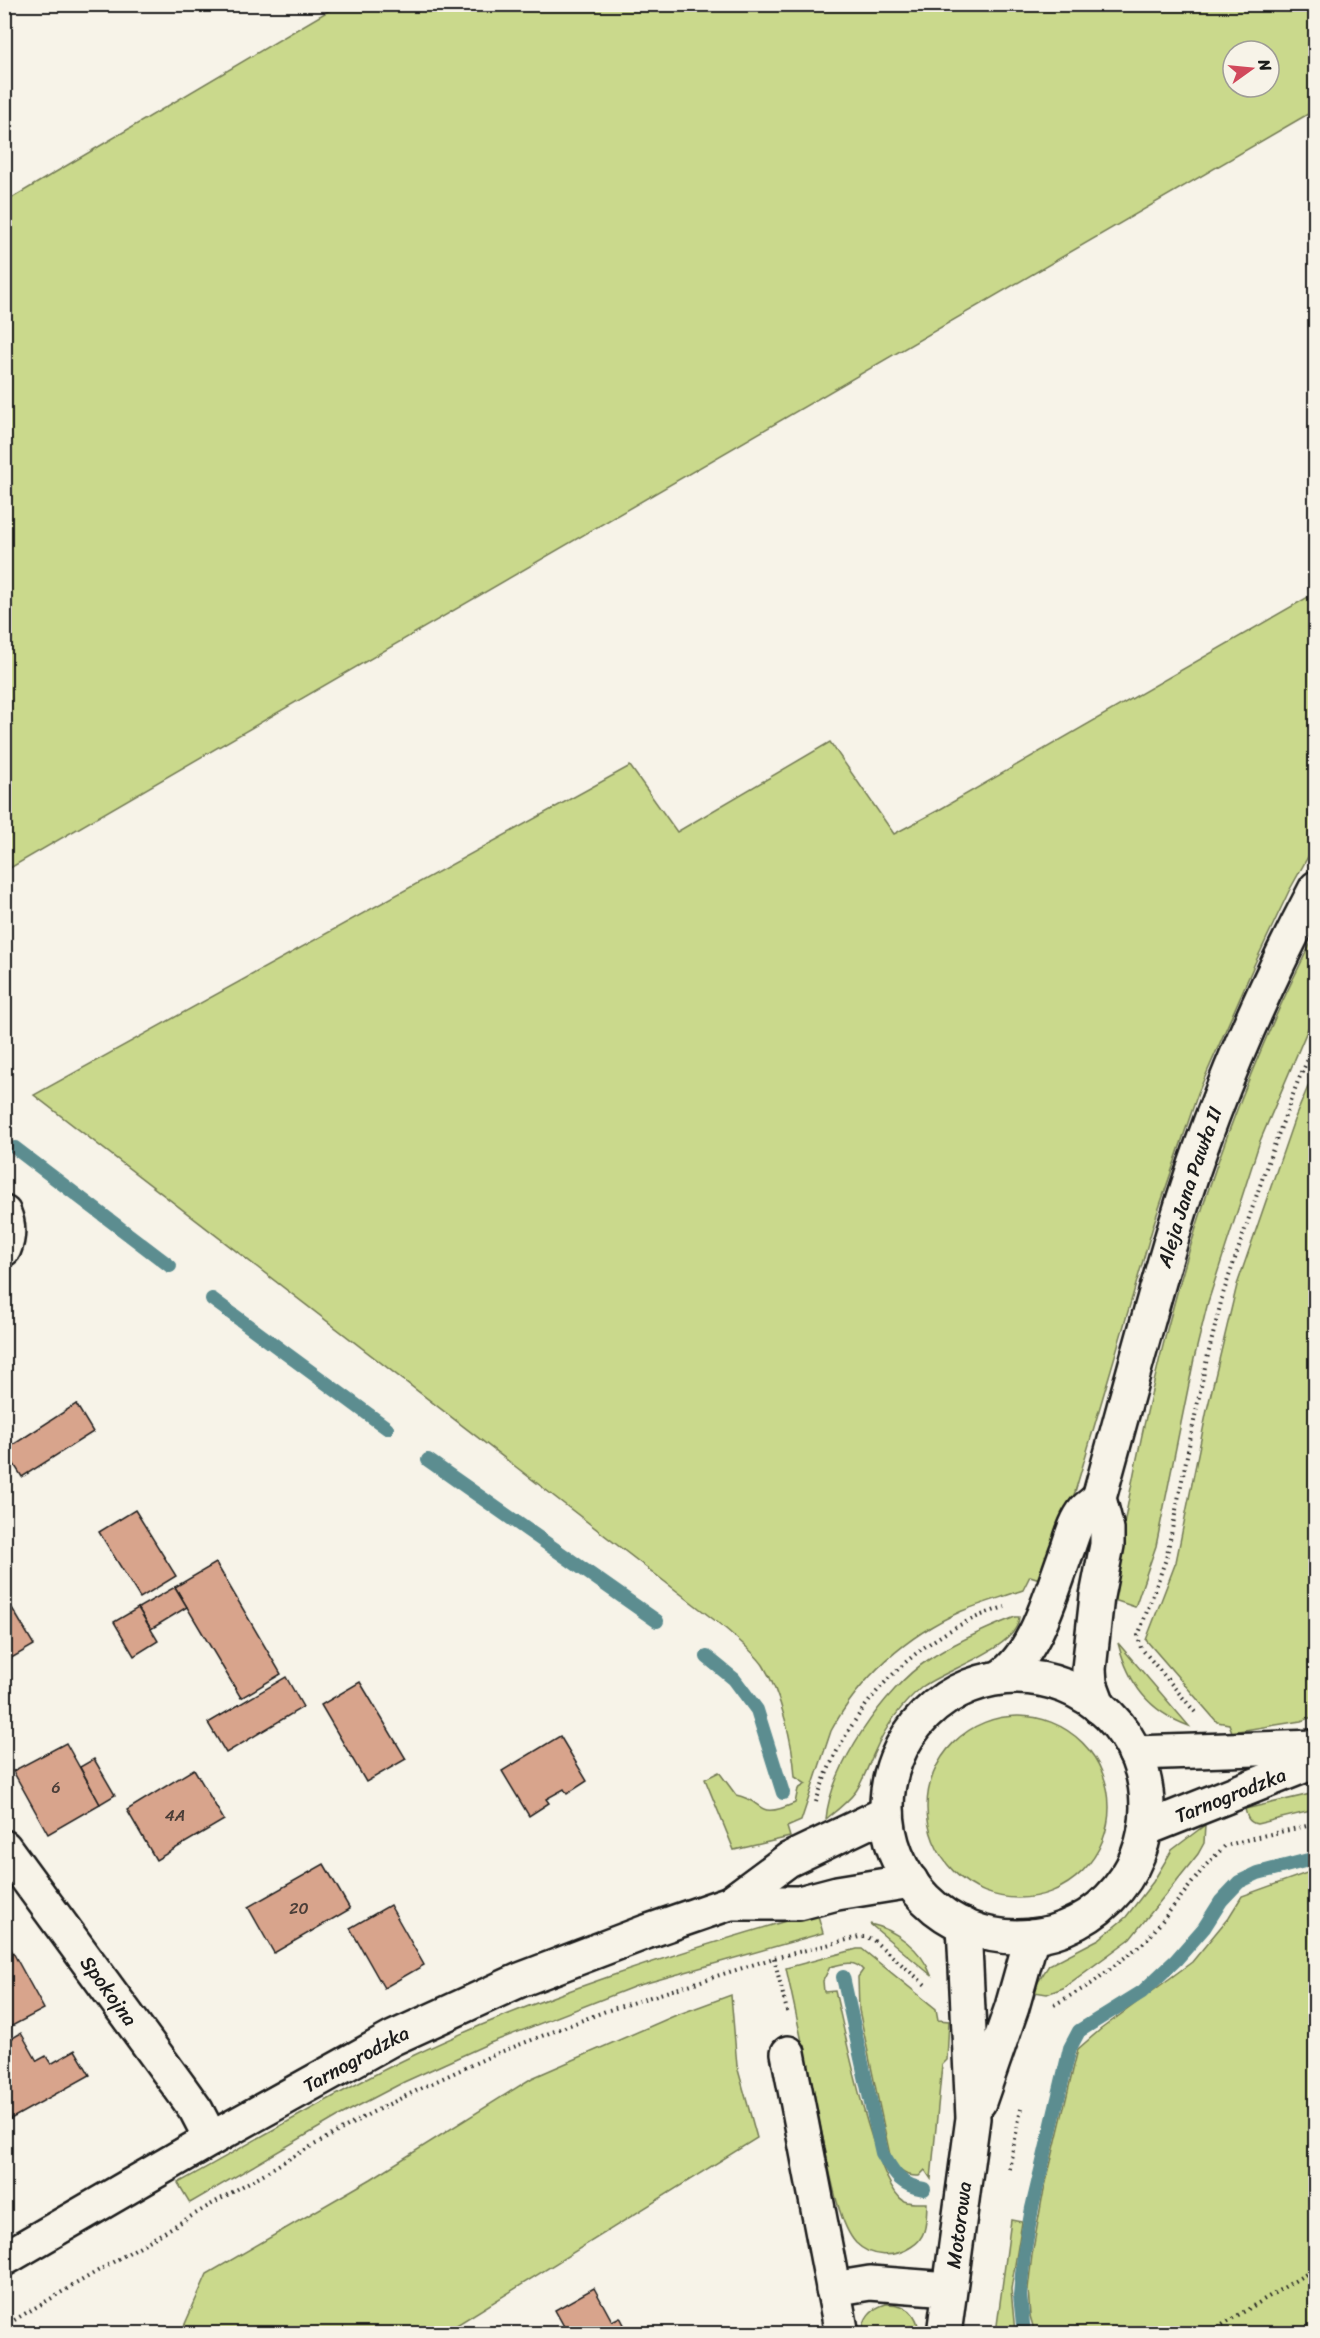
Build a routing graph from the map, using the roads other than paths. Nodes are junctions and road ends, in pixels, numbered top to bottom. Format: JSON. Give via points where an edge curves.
{"nodes":[{"id":1,"x":1316,"y":888,"type":"edge"},
{"id":2,"x":4,"y":1213,"type":"edge"},
{"id":3,"x":4,"y":1249,"type":"edge"},
{"id":4,"x":1099,"y":1498,"type":"junction"},
{"id":5,"x":999,"y":1678,"type":"junction"},
{"id":6,"x":1100,"y":1707,"type":"junction"},
{"id":7,"x":1316,"y":1747,"type":"edge"},
{"id":8,"x":1135,"y":1753,"type":"junction"},
{"id":9,"x":1316,"y":1761,"type":"edge"},
{"id":10,"x":887,"y":1813,"type":"junction"},
{"id":11,"x":1145,"y":1829,"type":"junction"},
{"id":12,"x":4,"y":1847,"type":"edge"},
{"id":13,"x":911,"y":1881,"type":"junction"},
{"id":14,"x":730,"y":1904,"type":"junction"},
{"id":15,"x":964,"y":1925,"type":"junction"},
{"id":16,"x":1032,"y":1936,"type":"junction"},
{"id":17,"x":788,"y":2053,"type":"road end"},
{"id":18,"x":973,"y":2118,"type":"junction"},
{"id":19,"x":211,"y":2139,"type":"junction"},
{"id":20,"x":4,"y":2259,"type":"edge"},
{"id":21,"x":833,"y":2289,"type":"junction"},
{"id":22,"x":949,"y":2289,"type":"junction"},
{"id":23,"x":842,"y":2334,"type":"edge"},
{"id":24,"x":944,"y":2334,"type":"edge"}],
"edges":[{"from":1,"to":4,"type":"main road","name":"Aleja Jana Pawła II","via":[[1282,952],[1236,1055],[1191,1177]]},
{"from":2,"to":3,"type":"main road","via":[[8,1239]]},
{"from":4,"to":5,"type":"main road","name":"Aleja Jana Pawła II","via":[[1076,1525],[1026,1651]]},
{"from":4,"to":6,"type":"main road","via":[[1107,1545],[1089,1669]]},
{"from":5,"to":6,"type":"main road","via":[[1026,1677],[1052,1682]]},
{"from":5,"to":10,"type":"main road","via":[[954,1693],[917,1724],[894,1765]]},
{"from":6,"to":8,"type":"main road","via":[[1120,1728]]},
{"from":7,"to":8,"type":"main road","name":"Tarnogrodzka"},
{"from":8,"to":11,"type":"main road","via":[[1144,1783]]},
{"from":9,"to":11,"type":"main road","name":"Tarnogrodzka"},
{"from":10,"to":13,"type":"main road","via":[[897,1856]]},
{"from":10,"to":14,"type":"main road","name":"Tarnogrodzka","via":[[788,1860]]},
{"from":11,"to":16,"type":"main road","via":[[1130,1872],[1100,1906],[1061,1929]]},
{"from":12,"to":19,"type":"main road","name":"Spokojna","via":[[182,2089]]},
{"from":13,"to":14,"type":"main road","name":"Tarnogrodzka","via":[[799,1903]]},
{"from":13,"to":15,"type":"main road","via":[[940,1911]]},
{"from":14,"to":19,"type":"main road","name":"Tarnogrodzka","via":[[520,1980],[383,2043]]},
{"from":15,"to":16,"type":"main road","via":[[990,1934]]},
{"from":15,"to":18,"type":"main road","name":"Motorowa"},
{"from":16,"to":18,"type":"main road","name":"Motorowa"},
{"from":17,"to":21,"type":"main road"},
{"from":18,"to":22,"type":"main road","name":"Motorowa"},
{"from":19,"to":20,"type":"main road","name":"Tarnogrodzka"},
{"from":21,"to":22,"type":"main road","via":[[870,2283]]},
{"from":21,"to":23,"type":"main road"},
{"from":22,"to":24,"type":"main road","name":"Motorowa"}]}
